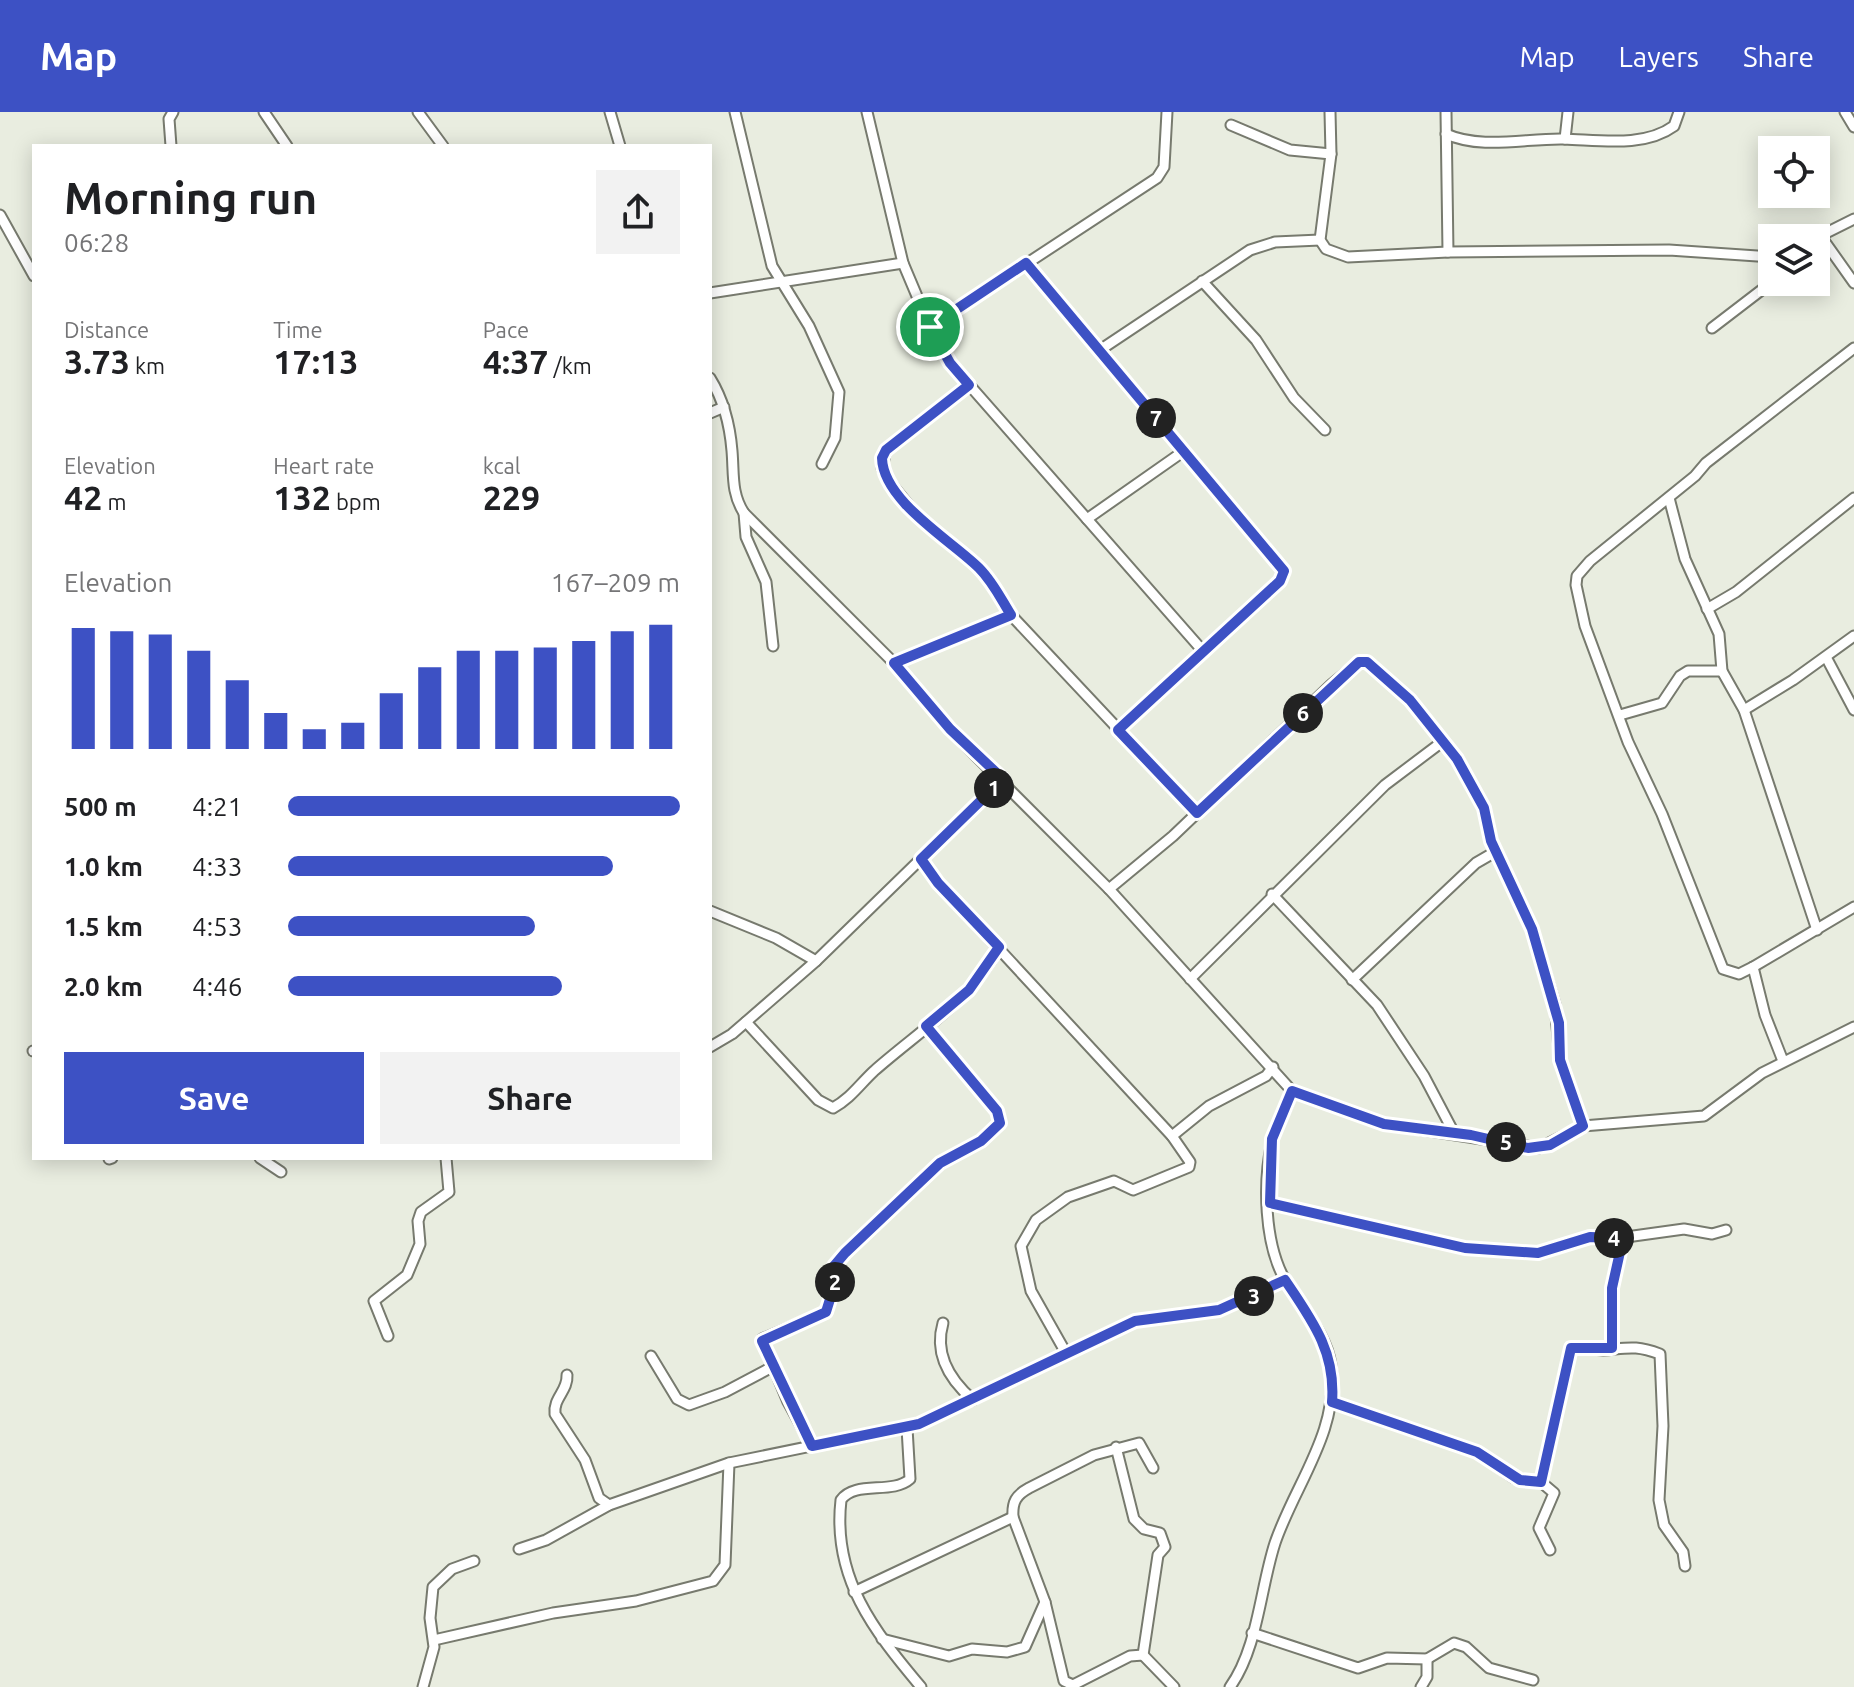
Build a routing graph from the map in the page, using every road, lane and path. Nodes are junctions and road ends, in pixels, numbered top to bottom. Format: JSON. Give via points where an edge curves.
{"nodes":[{"id":1,"x":173,"y":112,"type":"edge"},
{"id":2,"x":264,"y":112,"type":"edge"},
{"id":3,"x":418,"y":112,"type":"edge"},
{"id":4,"x":610,"y":112,"type":"edge"},
{"id":5,"x":735,"y":112,"type":"edge"},
{"id":6,"x":867,"y":112,"type":"edge"},
{"id":7,"x":1167,"y":112,"type":"edge"},
{"id":8,"x":1330,"y":112,"type":"edge"},
{"id":9,"x":1446,"y":112,"type":"edge"},
{"id":10,"x":1568,"y":112,"type":"edge"},
{"id":11,"x":1679,"y":112,"type":"edge"},
{"id":12,"x":1845,"y":112,"type":"edge"},
{"id":13,"x":1231,"y":125,"type":"dead end"},
{"id":14,"x":1854,"y":127,"type":"edge"},
{"id":15,"x":1446,"y":134,"type":"junction"},
{"id":16,"x":1565,"y":139,"type":"junction"},
{"id":17,"x":1458,"y":140,"type":"junction"},
{"id":18,"x":171,"y":144,"type":"edge"},
{"id":19,"x":286,"y":144,"type":"edge"},
{"id":20,"x":442,"y":144,"type":"edge"},
{"id":21,"x":619,"y":144,"type":"edge"},
{"id":22,"x":1447,"y":147,"type":"junction"},
{"id":23,"x":1331,"y":154,"type":"junction"},
{"id":24,"x":0,"y":215,"type":"edge"},
{"id":25,"x":1854,"y":219,"type":"edge"},
{"id":26,"x":1830,"y":230,"type":"edge"},
{"id":27,"x":3,"y":231,"type":"edge"},
{"id":28,"x":1320,"y":240,"type":"junction"},
{"id":29,"x":1448,"y":252,"type":"junction"},
{"id":30,"x":1830,"y":252,"type":"edge"},
{"id":31,"x":1758,"y":256,"type":"edge"},
{"id":32,"x":903,"y":263,"type":"junction"},
{"id":33,"x":1026,"y":263,"type":"junction"},
{"id":34,"x":32,"y":273,"type":"edge"},
{"id":35,"x":784,"y":281,"type":"junction"},
{"id":36,"x":1202,"y":281,"type":"junction"},
{"id":37,"x":1854,"y":283,"type":"edge"},
{"id":38,"x":712,"y":293,"type":"edge"},
{"id":39,"x":1758,"y":293,"type":"edge"},
{"id":40,"x":930,"y":327,"type":"junction"},
{"id":41,"x":1712,"y":328,"type":"dead end"},
{"id":42,"x":1854,"y":348,"type":"edge"},
{"id":43,"x":1100,"y":350,"type":"junction"},
{"id":44,"x":712,"y":382,"type":"edge"},
{"id":45,"x":969,"y":385,"type":"junction"},
{"id":46,"x":724,"y":407,"type":"junction"},
{"id":47,"x":712,"y":412,"type":"edge"},
{"id":48,"x":1325,"y":430,"type":"dead end"},
{"id":49,"x":1184,"y":451,"type":"junction"},
{"id":50,"x":822,"y":464,"type":"dead end"},
{"id":51,"x":1669,"y":498,"type":"junction"},
{"id":52,"x":1854,"y":498,"type":"edge"},
{"id":53,"x":744,"y":513,"type":"junction"},
{"id":54,"x":1087,"y":519,"type":"junction"},
{"id":55,"x":1707,"y":609,"type":"junction"},
{"id":56,"x":1011,"y":615,"type":"junction"},
{"id":57,"x":1854,"y":636,"type":"edge"},
{"id":58,"x":773,"y":646,"type":"dead end"},
{"id":59,"x":1202,"y":650,"type":"junction"},
{"id":60,"x":1826,"y":657,"type":"junction"},
{"id":61,"x":894,"y":663,"type":"junction"},
{"id":62,"x":1722,"y":671,"type":"junction"},
{"id":63,"x":1744,"y":710,"type":"junction"},
{"id":64,"x":1854,"y":710,"type":"edge"},
{"id":65,"x":1620,"y":715,"type":"junction"},
{"id":66,"x":1118,"y":730,"type":"junction"},
{"id":67,"x":1442,"y":742,"type":"junction"},
{"id":68,"x":1003,"y":779,"type":"junction"},
{"id":69,"x":1197,"y":813,"type":"junction"},
{"id":70,"x":1495,"y":852,"type":"junction"},
{"id":71,"x":921,"y":859,"type":"junction"},
{"id":72,"x":1109,"y":889,"type":"junction"},
{"id":73,"x":1272,"y":894,"type":"junction"},
{"id":74,"x":1854,"y":907,"type":"edge"},
{"id":75,"x":712,"y":912,"type":"edge"},
{"id":76,"x":1817,"y":930,"type":"junction"},
{"id":77,"x":999,"y":947,"type":"junction"},
{"id":78,"x":816,"y":961,"type":"junction"},
{"id":79,"x":1753,"y":967,"type":"junction"},
{"id":80,"x":1190,"y":979,"type":"junction"},
{"id":81,"x":1352,"y":980,"type":"junction"},
{"id":82,"x":746,"y":1022,"type":"junction"},
{"id":83,"x":926,"y":1026,"type":"junction"},
{"id":84,"x":1854,"y":1027,"type":"edge"},
{"id":85,"x":712,"y":1046,"type":"edge"},
{"id":86,"x":1783,"y":1061,"type":"junction"},
{"id":87,"x":1273,"y":1067,"type":"junction"},
{"id":88,"x":1292,"y":1091,"type":"junction"},
{"id":89,"x":1583,"y":1126,"type":"junction"},
{"id":90,"x":1454,"y":1133,"type":"junction"},
{"id":91,"x":1172,"y":1136,"type":"junction"},
{"id":92,"x":263,"y":1160,"type":"edge"},
{"id":93,"x":446,"y":1160,"type":"edge"},
{"id":94,"x":281,"y":1172,"type":"dead end"},
{"id":95,"x":1270,"y":1203,"type":"junction"},
{"id":96,"x":1726,"y":1230,"type":"dead end"},
{"id":97,"x":1619,"y":1238,"type":"junction"},
{"id":98,"x":1285,"y":1280,"type":"junction"},
{"id":99,"x":943,"y":1323,"type":"dead end"},
{"id":100,"x":388,"y":1336,"type":"dead end"},
{"id":101,"x":1612,"y":1348,"type":"junction"},
{"id":102,"x":1066,"y":1353,"type":"junction"},
{"id":103,"x":651,"y":1356,"type":"dead end"},
{"id":104,"x":774,"y":1366,"type":"junction"},
{"id":105,"x":567,"y":1375,"type":"dead end"},
{"id":106,"x":973,"y":1400,"type":"junction"},
{"id":107,"x":1332,"y":1402,"type":"junction"},
{"id":108,"x":907,"y":1428,"type":"junction"},
{"id":109,"x":812,"y":1446,"type":"junction"},
{"id":110,"x":1116,"y":1447,"type":"junction"},
{"id":111,"x":729,"y":1463,"type":"junction"},
{"id":112,"x":1153,"y":1468,"type":"dead end"},
{"id":113,"x":1541,"y":1482,"type":"junction"},
{"id":114,"x":609,"y":1505,"type":"junction"},
{"id":115,"x":1013,"y":1517,"type":"junction"},
{"id":116,"x":519,"y":1549,"type":"dead end"},
{"id":117,"x":1550,"y":1550,"type":"dead end"},
{"id":118,"x":474,"y":1561,"type":"dead end"},
{"id":119,"x":1685,"y":1566,"type":"dead end"},
{"id":120,"x":854,"y":1592,"type":"junction"},
{"id":121,"x":1045,"y":1602,"type":"junction"},
{"id":122,"x":1252,"y":1633,"type":"junction"},
{"id":123,"x":882,"y":1639,"type":"junction"},
{"id":124,"x":434,"y":1640,"type":"junction"},
{"id":125,"x":1143,"y":1655,"type":"junction"},
{"id":126,"x":1427,"y":1659,"type":"junction"},
{"id":127,"x":1533,"y":1680,"type":"dead end"},
{"id":128,"x":423,"y":1687,"type":"edge"},
{"id":129,"x":921,"y":1687,"type":"edge"},
{"id":130,"x":1174,"y":1687,"type":"edge"},
{"id":131,"x":1230,"y":1687,"type":"edge"},
{"id":132,"x":1421,"y":1687,"type":"edge"}],
"edges":[{"from":1,"to":18,"type":"street"},
{"from":2,"to":19,"type":"street"},
{"from":3,"to":20,"type":"street"},
{"from":4,"to":21,"type":"street"},
{"from":5,"to":35,"type":"street","via":[[772,266]]},
{"from":6,"to":32,"type":"street"},
{"from":7,"to":33,"type":"street","via":[[1164,167],[1157,178]]},
{"from":8,"to":23,"type":"street"},
{"from":9,"to":15,"type":"street"},
{"from":10,"to":16,"type":"street"},
{"from":11,"to":16,"type":"street","via":[[1674,126],[1659,135],[1600,143]]},
{"from":12,"to":14,"type":"street"},
{"from":13,"to":23,"type":"street","via":[[1290,150]]},
{"from":15,"to":17,"type":"street"},
{"from":15,"to":22,"type":"street"},
{"from":16,"to":17,"type":"street"},
{"from":17,"to":22,"type":"street"},
{"from":22,"to":29,"type":"street"},
{"from":23,"to":28,"type":"street"},
{"from":24,"to":27,"type":"street"},
{"from":25,"to":26,"type":"street"},
{"from":27,"to":34,"type":"street"},
{"from":28,"to":29,"type":"street","via":[[1326,249],[1348,257]]},
{"from":28,"to":36,"type":"street","via":[[1275,242],[1250,250]]},
{"from":29,"to":31,"type":"street","via":[[1669,250]]},
{"from":30,"to":37,"type":"street"},
{"from":32,"to":35,"type":"street"},
{"from":32,"to":40,"type":"street"},
{"from":33,"to":40,"type":"street"},
{"from":33,"to":43,"type":"street"},
{"from":35,"to":38,"type":"street"},
{"from":35,"to":50,"type":"street","via":[[839,392],[835,438]]},
{"from":36,"to":43,"type":"street"},
{"from":36,"to":48,"type":"street","via":[[1256,340],[1294,398]]},
{"from":39,"to":41,"type":"street"},
{"from":40,"to":45,"type":"street"},
{"from":42,"to":51,"type":"street"},
{"from":43,"to":49,"type":"street"},
{"from":44,"to":46,"type":"street"},
{"from":45,"to":54,"type":"street"},
{"from":45,"to":56,"type":"street","via":[[886,450],[882,468],[919,518],[982,570]]},
{"from":46,"to":47,"type":"street"},
{"from":46,"to":53,"type":"street","via":[[735,495]]},
{"from":49,"to":54,"type":"street"},
{"from":49,"to":59,"type":"street","via":[[1284,571],[1280,581]]},
{"from":51,"to":55,"type":"street","via":[[1685,559]]},
{"from":51,"to":65,"type":"street","via":[[1577,576],[1585,626]]},
{"from":52,"to":55,"type":"street"},
{"from":53,"to":58,"type":"street","via":[[751,551],[766,582]]},
{"from":53,"to":61,"type":"street"},
{"from":54,"to":59,"type":"street"},
{"from":55,"to":62,"type":"street","via":[[1719,634]]},
{"from":56,"to":61,"type":"street"},
{"from":56,"to":66,"type":"street"},
{"from":57,"to":60,"type":"street"},
{"from":59,"to":66,"type":"street"},
{"from":60,"to":63,"type":"street"},
{"from":60,"to":64,"type":"street"},
{"from":61,"to":68,"type":"street","via":[[958,737]]},
{"from":62,"to":63,"type":"street"},
{"from":62,"to":65,"type":"street","via":[[1688,671],[1665,701]]},
{"from":63,"to":76,"type":"street"},
{"from":65,"to":79,"type":"street","via":[[1723,969],[1739,974]]},
{"from":66,"to":69,"type":"street"},
{"from":67,"to":69,"type":"street","via":[[1410,700],[1367,662],[1359,662]]},
{"from":67,"to":70,"type":"street","via":[[1484,808]]},
{"from":67,"to":73,"type":"street","via":[[1385,785]]},
{"from":68,"to":71,"type":"street"},
{"from":68,"to":72,"type":"street"},
{"from":69,"to":72,"type":"street"},
{"from":70,"to":81,"type":"street","via":[[1476,863]]},
{"from":70,"to":89,"type":"street","via":[[1532,929],[1559,1023],[1560,1060]]},
{"from":71,"to":77,"type":"street"},
{"from":71,"to":78,"type":"street"},
{"from":72,"to":80,"type":"street"},
{"from":73,"to":80,"type":"street"},
{"from":73,"to":81,"type":"street"},
{"from":74,"to":76,"type":"street"},
{"from":75,"to":78,"type":"street"},
{"from":76,"to":79,"type":"street"},
{"from":77,"to":83,"type":"street","via":[[969,990]]},
{"from":77,"to":91,"type":"street"},
{"from":78,"to":82,"type":"street"},
{"from":79,"to":86,"type":"street"},
{"from":80,"to":87,"type":"street"},
{"from":81,"to":90,"type":"street","via":[[1390,1023]]},
{"from":82,"to":83,"type":"street","via":[[818,1100],[833,1108],[855,1094]]},
{"from":82,"to":85,"type":"street"},
{"from":83,"to":104,"type":"street","via":[[997,1111],[1000,1123],[981,1141],[940,1163],[845,1253],[834,1266],[826,1312],[762,1339]]},
{"from":84,"to":86,"type":"street"},
{"from":86,"to":89,"type":"street","via":[[1704,1116]]},
{"from":87,"to":88,"type":"street"},
{"from":87,"to":91,"type":"street"},
{"from":88,"to":90,"type":"street","via":[[1384,1124]]},
{"from":88,"to":95,"type":"street","via":[[1272,1139]]},
{"from":89,"to":90,"type":"street","via":[[1550,1145],[1528,1148]]},
{"from":91,"to":102,"type":"street","via":[[1189,1167],[1133,1190],[1114,1181],[1081,1190],[1036,1220],[1024,1237],[1020,1254],[1031,1291]]},
{"from":92,"to":94,"type":"street"},
{"from":93,"to":100,"type":"street","via":[[449,1192],[421,1212],[420,1244],[407,1275],[374,1301]]},
{"from":95,"to":97,"type":"street","via":[[1465,1248],[1538,1253],[1590,1237]]},
{"from":95,"to":98,"type":"street","via":[[1272,1242]]},
{"from":96,"to":97,"type":"street","via":[[1712,1234],[1684,1229]]},
{"from":97,"to":101,"type":"street"},
{"from":98,"to":102,"type":"street","via":[[1219,1310],[1135,1321]]},
{"from":98,"to":107,"type":"street","via":[[1326,1345]]},
{"from":99,"to":106,"type":"street","via":[[939,1337],[950,1376]]},
{"from":101,"to":113,"type":"street","via":[[1571,1348]]},
{"from":101,"to":119,"type":"street","via":[[1638,1346],[1663,1357],[1659,1500],[1664,1525],[1683,1552]]},
{"from":102,"to":106,"type":"street"},
{"from":103,"to":104,"type":"street","via":[[677,1399],[689,1405]]},
{"from":104,"to":109,"type":"street"},
{"from":105,"to":114,"type":"street","via":[[555,1414],[585,1460],[599,1498]]},
{"from":106,"to":108,"type":"street"},
{"from":107,"to":113,"type":"street","via":[[1477,1452],[1520,1480]]},
{"from":107,"to":122,"type":"street","via":[[1322,1437],[1282,1522]]},
{"from":108,"to":109,"type":"street"},
{"from":108,"to":120,"type":"street","via":[[910,1479],[850,1492],[841,1500],[841,1557]]},
{"from":109,"to":111,"type":"street"},
{"from":110,"to":112,"type":"street","via":[[1139,1443]]},
{"from":110,"to":115,"type":"street","via":[[1018,1494]]},
{"from":110,"to":125,"type":"street","via":[[1134,1519],[1144,1529],[1160,1533],[1165,1547],[1158,1555]]},
{"from":111,"to":114,"type":"street"},
{"from":111,"to":124,"type":"street","via":[[725,1565],[713,1581]]},
{"from":113,"to":117,"type":"street","via":[[1554,1493],[1539,1528]]},
{"from":114,"to":116,"type":"street"},
{"from":115,"to":120,"type":"street"},
{"from":115,"to":121,"type":"street"},
{"from":118,"to":124,"type":"street","via":[[452,1569],[433,1587]]},
{"from":120,"to":123,"type":"street"},
{"from":121,"to":123,"type":"street","via":[[1025,1647],[1015,1651],[972,1649],[949,1656]]},
{"from":121,"to":125,"type":"street","via":[[1064,1681],[1073,1685],[1130,1656]]},
{"from":122,"to":126,"type":"street","via":[[1348,1667],[1387,1658]]},
{"from":122,"to":131,"type":"street","via":[[1244,1666]]},
{"from":123,"to":129,"type":"street"},
{"from":124,"to":128,"type":"street"},
{"from":125,"to":130,"type":"street"},
{"from":126,"to":127,"type":"street","via":[[1454,1643],[1489,1668]]},
{"from":126,"to":132,"type":"street"}]}
